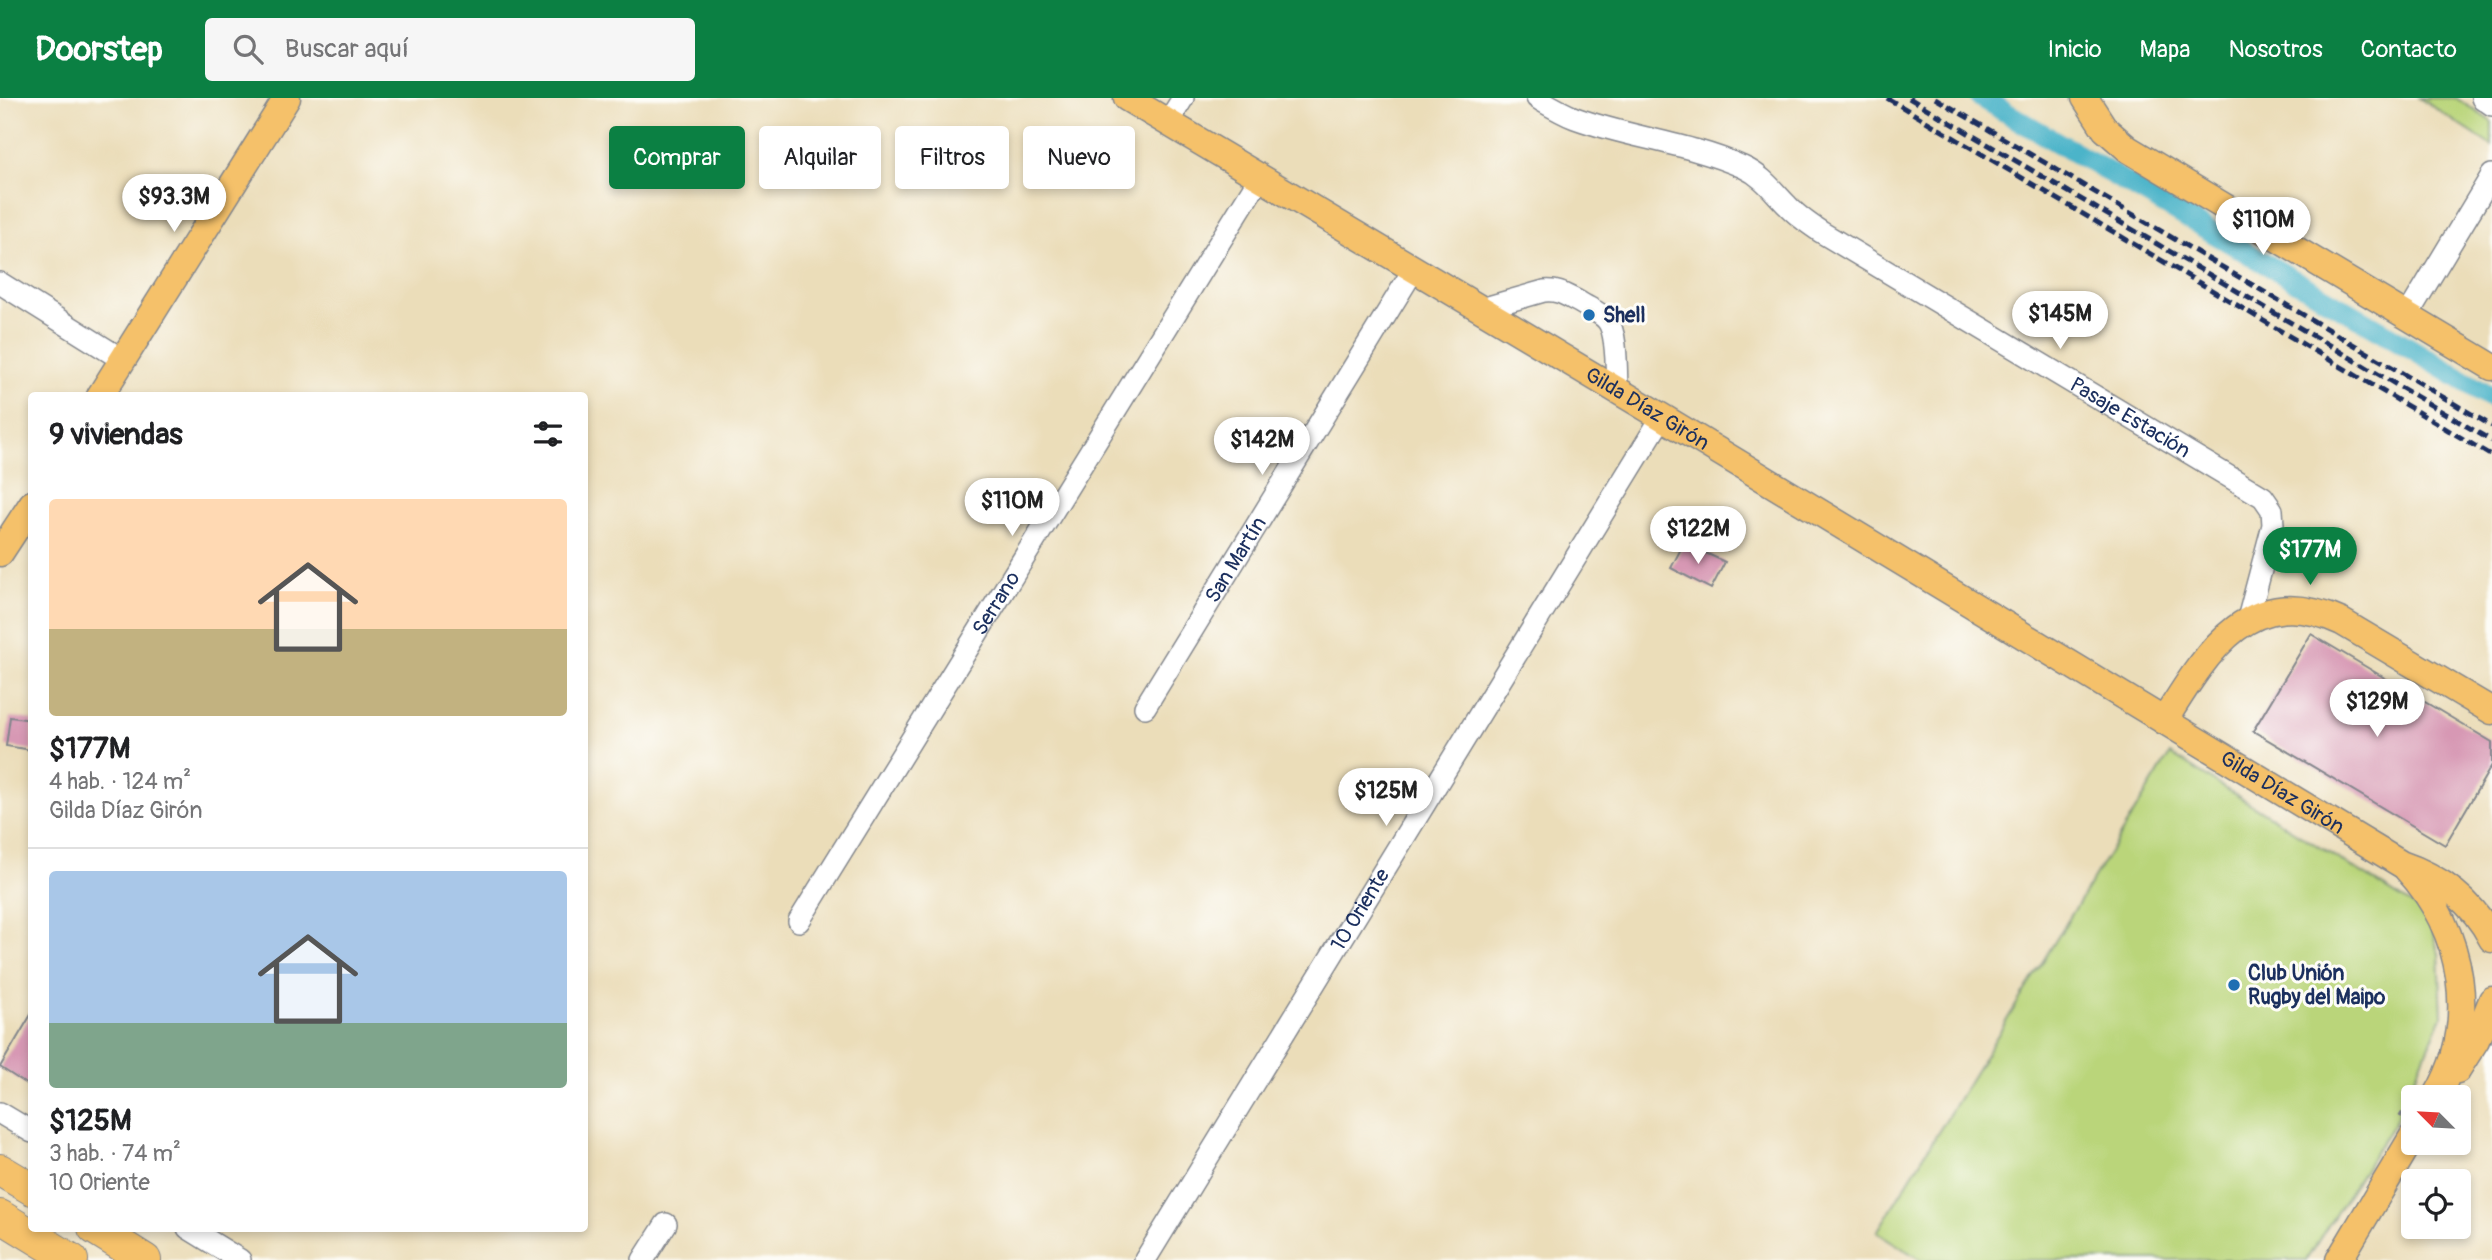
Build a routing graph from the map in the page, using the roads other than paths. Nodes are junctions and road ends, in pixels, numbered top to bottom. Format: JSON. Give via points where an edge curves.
{"nodes":[{"id":1,"x":287,"y":98,"type":"edge"},
{"id":2,"x":1127,"y":98,"type":"edge"},
{"id":3,"x":1183,"y":98,"type":"edge"},
{"id":4,"x":1537,"y":98,"type":"edge"},
{"id":5,"x":2085,"y":98,"type":"edge"},
{"id":6,"x":2482,"y":98,"type":"edge"},
{"id":7,"x":2492,"y":105,"type":"edge"},
{"id":8,"x":1168,"y":122,"type":"junction"},
{"id":9,"x":2492,"y":175,"type":"edge"},
{"id":10,"x":1260,"y":177,"type":"junction"},
{"id":11,"x":1414,"y":269,"type":"junction"},
{"id":12,"x":0,"y":283,"type":"edge"},
{"id":13,"x":0,"y":300,"type":"edge"},
{"id":14,"x":1480,"y":309,"type":"junction"},
{"id":15,"x":2407,"y":316,"type":"junction"},
{"id":16,"x":119,"y":366,"type":"junction"},
{"id":17,"x":2492,"y":367,"type":"edge"},
{"id":18,"x":1617,"y":390,"type":"junction"},
{"id":19,"x":103,"y":392,"type":"edge"},
{"id":20,"x":1662,"y":417,"type":"junction"},
{"id":21,"x":28,"y":510,"type":"edge"},
{"id":22,"x":0,"y":553,"type":"edge"},
{"id":23,"x":2248,"y":619,"type":"junction"},
{"id":24,"x":1145,"y":707,"type":"dead end"},
{"id":25,"x":2492,"y":711,"type":"edge"},
{"id":26,"x":2164,"y":721,"type":"junction"},
{"id":27,"x":2401,"y":864,"type":"junction"},
{"id":28,"x":799,"y":920,"type":"dead end"},
{"id":29,"x":2492,"y":939,"type":"edge"},
{"id":30,"x":2492,"y":1000,"type":"edge"},
{"id":31,"x":2435,"y":1085,"type":"edge"},
{"id":32,"x":2440,"y":1085,"type":"edge"},
{"id":33,"x":0,"y":1113,"type":"edge"},
{"id":34,"x":28,"y":1130,"type":"edge"},
{"id":35,"x":2401,"y":1138,"type":"edge"},
{"id":36,"x":0,"y":1170,"type":"edge"},
{"id":37,"x":28,"y":1187,"type":"edge"},
{"id":38,"x":0,"y":1216,"type":"edge"},
{"id":39,"x":666,"y":1224,"type":"dead end"},
{"id":40,"x":100,"y":1232,"type":"edge"},
{"id":41,"x":194,"y":1232,"type":"edge"},
{"id":42,"x":72,"y":1260,"type":"edge"},
{"id":43,"x":145,"y":1260,"type":"edge"},
{"id":44,"x":240,"y":1260,"type":"edge"},
{"id":45,"x":643,"y":1260,"type":"edge"},
{"id":46,"x":1146,"y":1260,"type":"edge"},
{"id":47,"x":2339,"y":1260,"type":"edge"}],
"edges":[{"from":1,"to":16,"type":"main road"},
{"from":2,"to":8,"type":"main road","name":"Gilda Díaz Girón"},
{"from":3,"to":8,"type":"street"},
{"from":4,"to":23,"type":"street","name":"Pasaje Estación","via":[[1572,117],[1746,168],[1821,232],[2263,497],[2272,510],[2273,525]]},
{"from":5,"to":15,"type":"main road","via":[[2105,129],[2128,149]]},
{"from":6,"to":7,"type":"street"},
{"from":8,"to":10,"type":"main road","name":"Gilda Díaz Girón"},
{"from":9,"to":15,"type":"street"},
{"from":10,"to":11,"type":"main road","name":"Gilda Díaz Girón"},
{"from":10,"to":28,"type":"street","name":"Serrano"},
{"from":11,"to":14,"type":"main road","name":"Gilda Díaz Girón"},
{"from":11,"to":24,"type":"street","name":"San Martín"},
{"from":12,"to":16,"type":"street"},
{"from":13,"to":16,"type":"street"},
{"from":14,"to":18,"type":"main road","name":"Gilda Díaz Girón"},
{"from":14,"to":18,"type":"street","via":[[1554,290],[1599,314],[1612,330]]},
{"from":15,"to":17,"type":"main road"},
{"from":16,"to":19,"type":"main road"},
{"from":18,"to":20,"type":"main road","name":"Gilda Díaz Girón"},
{"from":20,"to":26,"type":"main road","name":"Gilda Díaz Girón"},
{"from":20,"to":46,"type":"street","name":"10 Oriente"},
{"from":21,"to":22,"type":"main road"},
{"from":23,"to":25,"type":"main road","via":[[2292,609],[2330,617]]},
{"from":23,"to":26,"type":"main road","via":[[2216,645]]},
{"from":26,"to":27,"type":"main road","name":"Gilda Díaz Girón"},
{"from":27,"to":29,"type":"main road","name":"Gilda Díaz Girón","via":[[2433,877],[2460,897]]},
{"from":27,"to":31,"type":"main road","name":"Gilda Díaz Girón","via":[[2438,912],[2459,972],[2458,1042]]},
{"from":30,"to":32,"type":"main road","via":[[2461,1065]]},
{"from":33,"to":34,"type":"street"},
{"from":35,"to":47,"type":"main road"},
{"from":36,"to":37,"type":"highway"},
{"from":38,"to":42,"type":"highway"},
{"from":39,"to":45,"type":"street"},
{"from":40,"to":43,"type":"highway"},
{"from":41,"to":44,"type":"street"}]}
